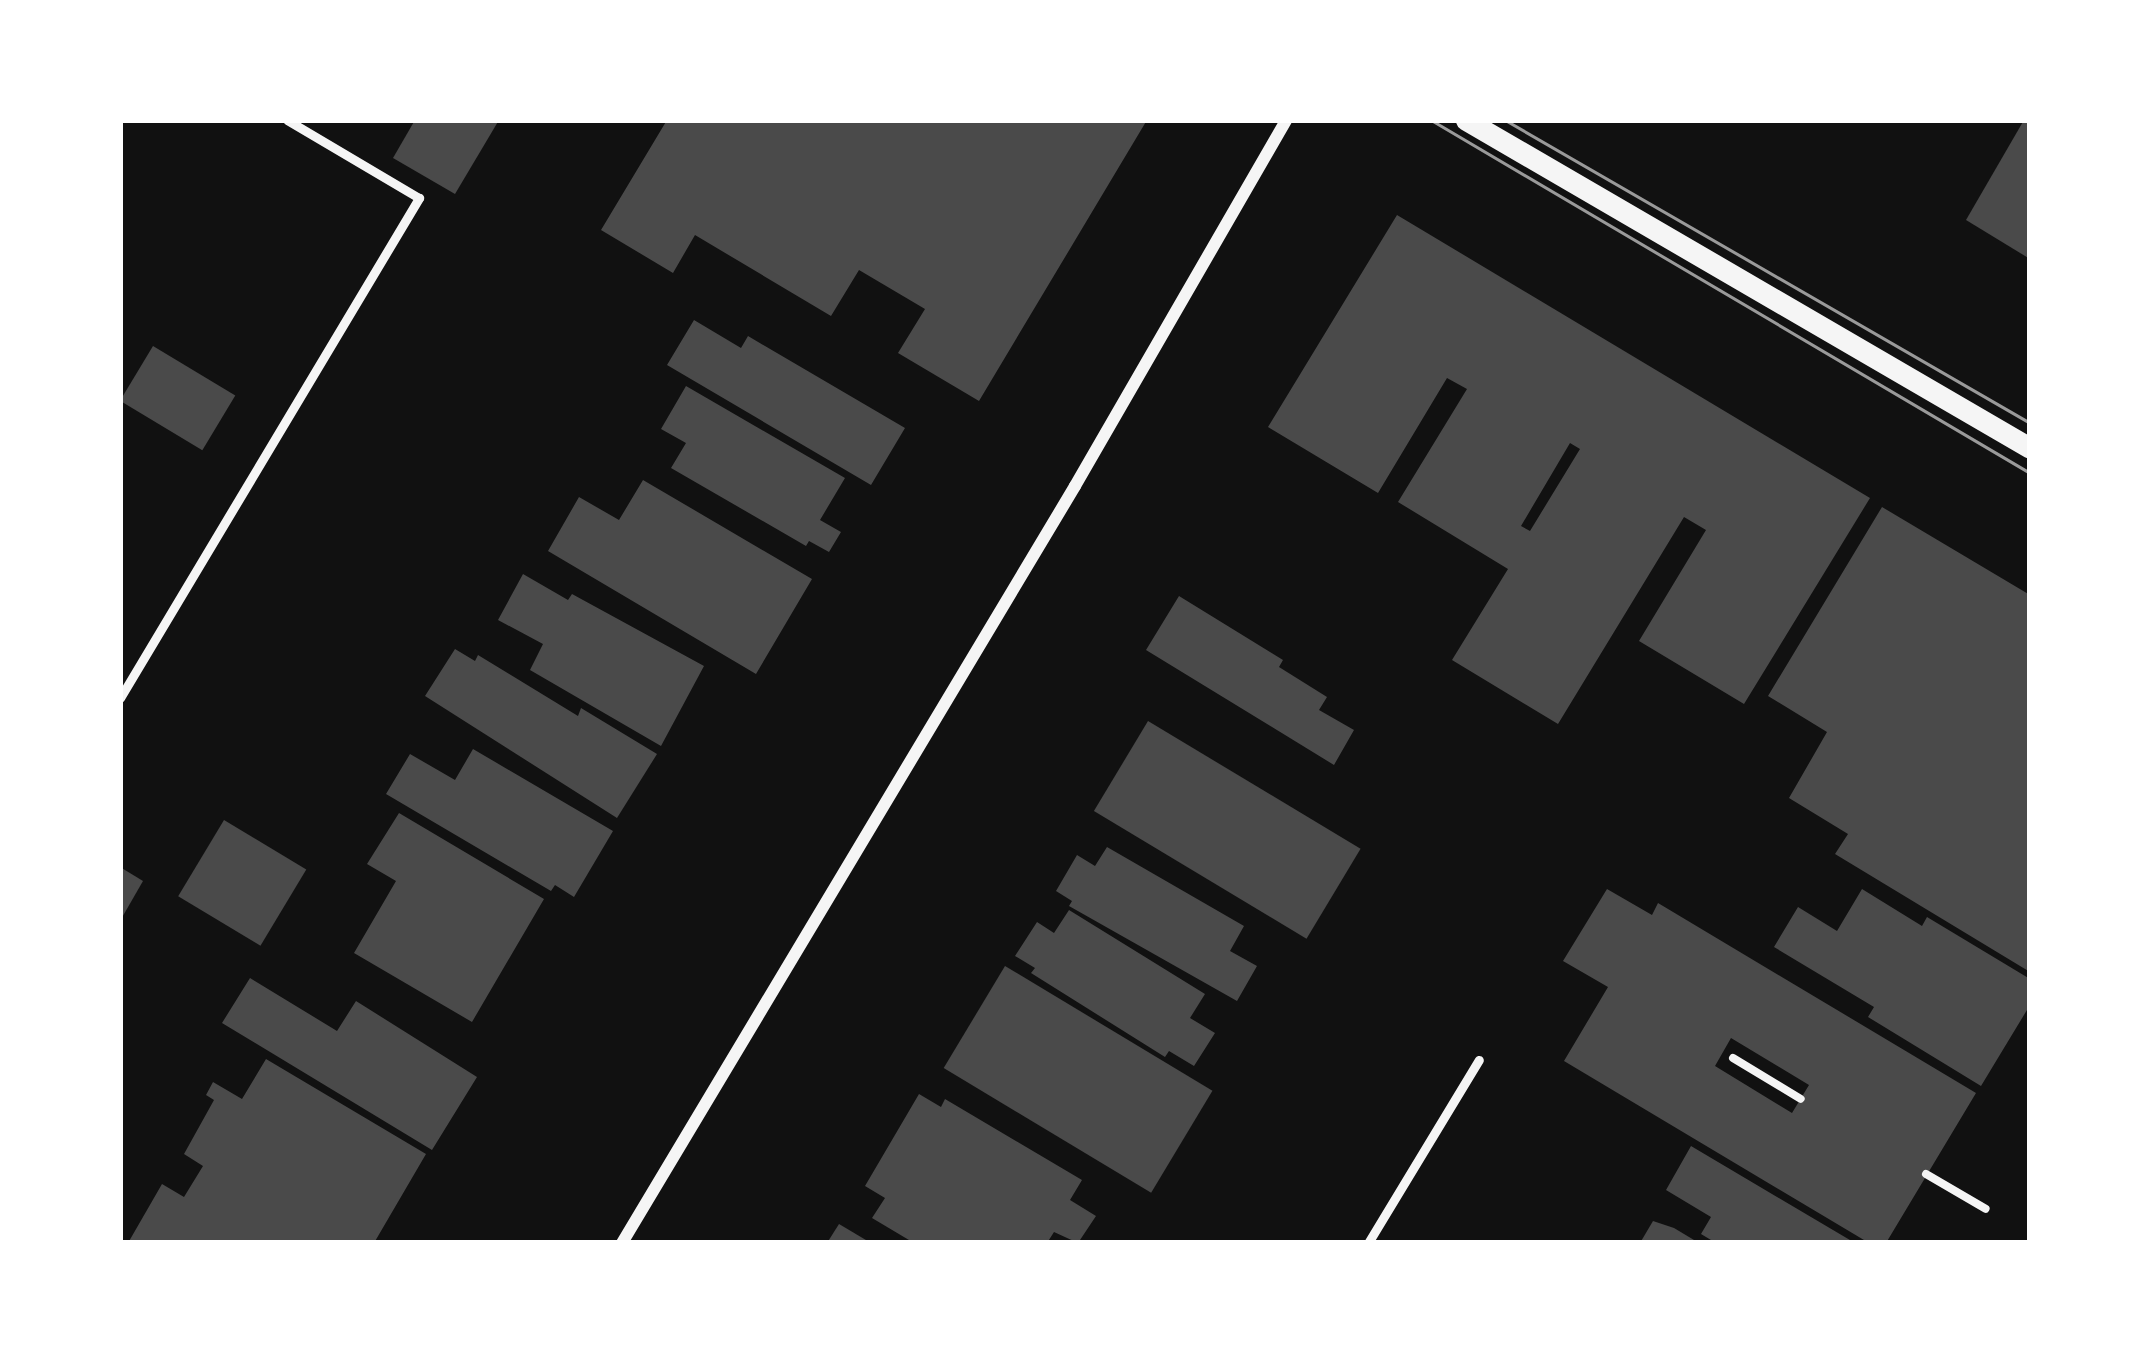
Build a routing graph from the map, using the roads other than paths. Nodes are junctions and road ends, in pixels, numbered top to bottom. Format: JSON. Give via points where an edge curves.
{"nodes":[{"id":1,"x":286,"y":120,"type":"edge"},
{"id":2,"x":1286,"y":120,"type":"edge"},
{"id":3,"x":1466,"y":120,"type":"edge"},
{"id":4,"x":2030,"y":448,"type":"edge"},
{"id":5,"x":120,"y":698,"type":"edge"},
{"id":6,"x":1478,"y":1060,"type":"dead end"},
{"id":7,"x":622,"y":1243,"type":"edge"},
{"id":8,"x":1367,"y":1243,"type":"edge"}],
"edges":[{"from":1,"to":5,"type":"lane","via":[[419,198]]},
{"from":2,"to":7,"type":"street"},
{"from":3,"to":4,"type":"street"},
{"from":6,"to":8,"type":"lane"}]}
